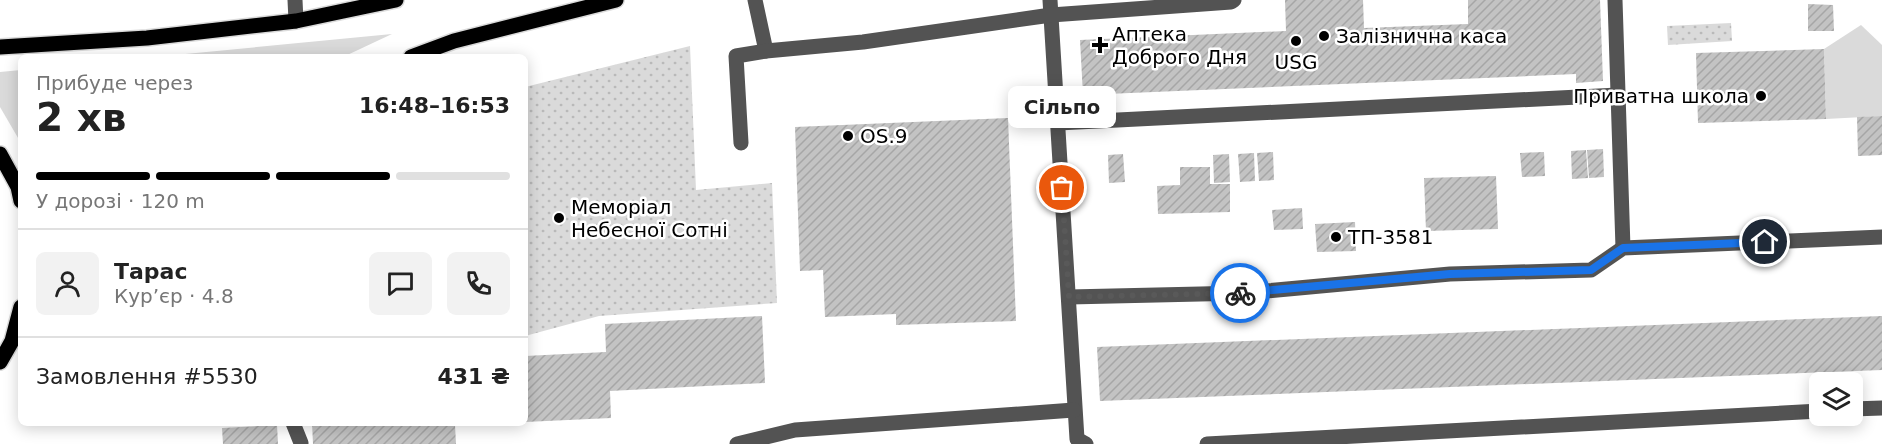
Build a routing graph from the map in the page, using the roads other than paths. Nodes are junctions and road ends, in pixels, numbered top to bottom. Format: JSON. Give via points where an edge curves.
{"nodes":[{"id":1,"x":295,"y":0,"type":"edge"},
{"id":2,"x":396,"y":0,"type":"edge"},
{"id":3,"x":616,"y":0,"type":"edge"},
{"id":4,"x":755,"y":0,"type":"edge"},
{"id":5,"x":1234,"y":0,"type":"edge"},
{"id":6,"x":1615,"y":0,"type":"edge"},
{"id":7,"x":1050,"y":8,"type":"edge"},
{"id":8,"x":296,"y":21,"type":"junction"},
{"id":9,"x":0,"y":47,"type":"edge"},
{"id":10,"x":766,"y":51,"type":"junction"},
{"id":11,"x":419,"y":54,"type":"edge"},
{"id":12,"x":1618,"y":94,"type":"junction"},
{"id":13,"x":1058,"y":123,"type":"junction"},
{"id":14,"x":741,"y":143,"type":"dead end"},
{"id":15,"x":0,"y":154,"type":"edge"},
{"id":16,"x":18,"y":187,"type":"edge"},
{"id":17,"x":1882,"y":237,"type":"edge"},
{"id":18,"x":1623,"y":248,"type":"junction"},
{"id":19,"x":1069,"y":297,"type":"junction"},
{"id":20,"x":17,"y":335,"type":"edge"},
{"id":21,"x":0,"y":362,"type":"edge"},
{"id":22,"x":1882,"y":408,"type":"edge"},
{"id":23,"x":1863,"y":409,"type":"edge"},
{"id":24,"x":1074,"y":410,"type":"junction"},
{"id":25,"x":1809,"y":412,"type":"edge"},
{"id":26,"x":293,"y":426,"type":"edge"},
{"id":27,"x":301,"y":443,"type":"edge"},
{"id":28,"x":737,"y":444,"type":"edge"},
{"id":29,"x":1086,"y":444,"type":"edge"},
{"id":30,"x":1207,"y":444,"type":"edge"}],
"edges":[{"from":1,"to":8,"type":"lane"},
{"from":2,"to":8,"type":"main road"},
{"from":3,"to":11,"type":"main road","via":[[454,41]]},
{"from":4,"to":10,"type":"lane"},
{"from":5,"to":7,"type":"lane"},
{"from":6,"to":12,"type":"lane"},
{"from":7,"to":10,"type":"lane","via":[[863,42]]},
{"from":7,"to":13,"type":"lane"},
{"from":8,"to":9,"type":"main road","via":[[147,38]]},
{"from":10,"to":14,"type":"lane","via":[[736,56]]},
{"from":12,"to":13,"type":"lane"},
{"from":12,"to":18,"type":"lane"},
{"from":13,"to":19,"type":"lane"},
{"from":15,"to":16,"type":"main road"},
{"from":17,"to":18,"type":"lane"},
{"from":18,"to":19,"type":"lane","via":[[1591,270],[1450,274],[1244,292]]},
{"from":19,"to":24,"type":"lane"},
{"from":20,"to":21,"type":"main road"},
{"from":22,"to":23,"type":"lane"},
{"from":24,"to":28,"type":"lane","via":[[795,430]]},
{"from":24,"to":29,"type":"lane","via":[[1077,439]]},
{"from":25,"to":30,"type":"lane"},
{"from":26,"to":27,"type":"lane"}]}
